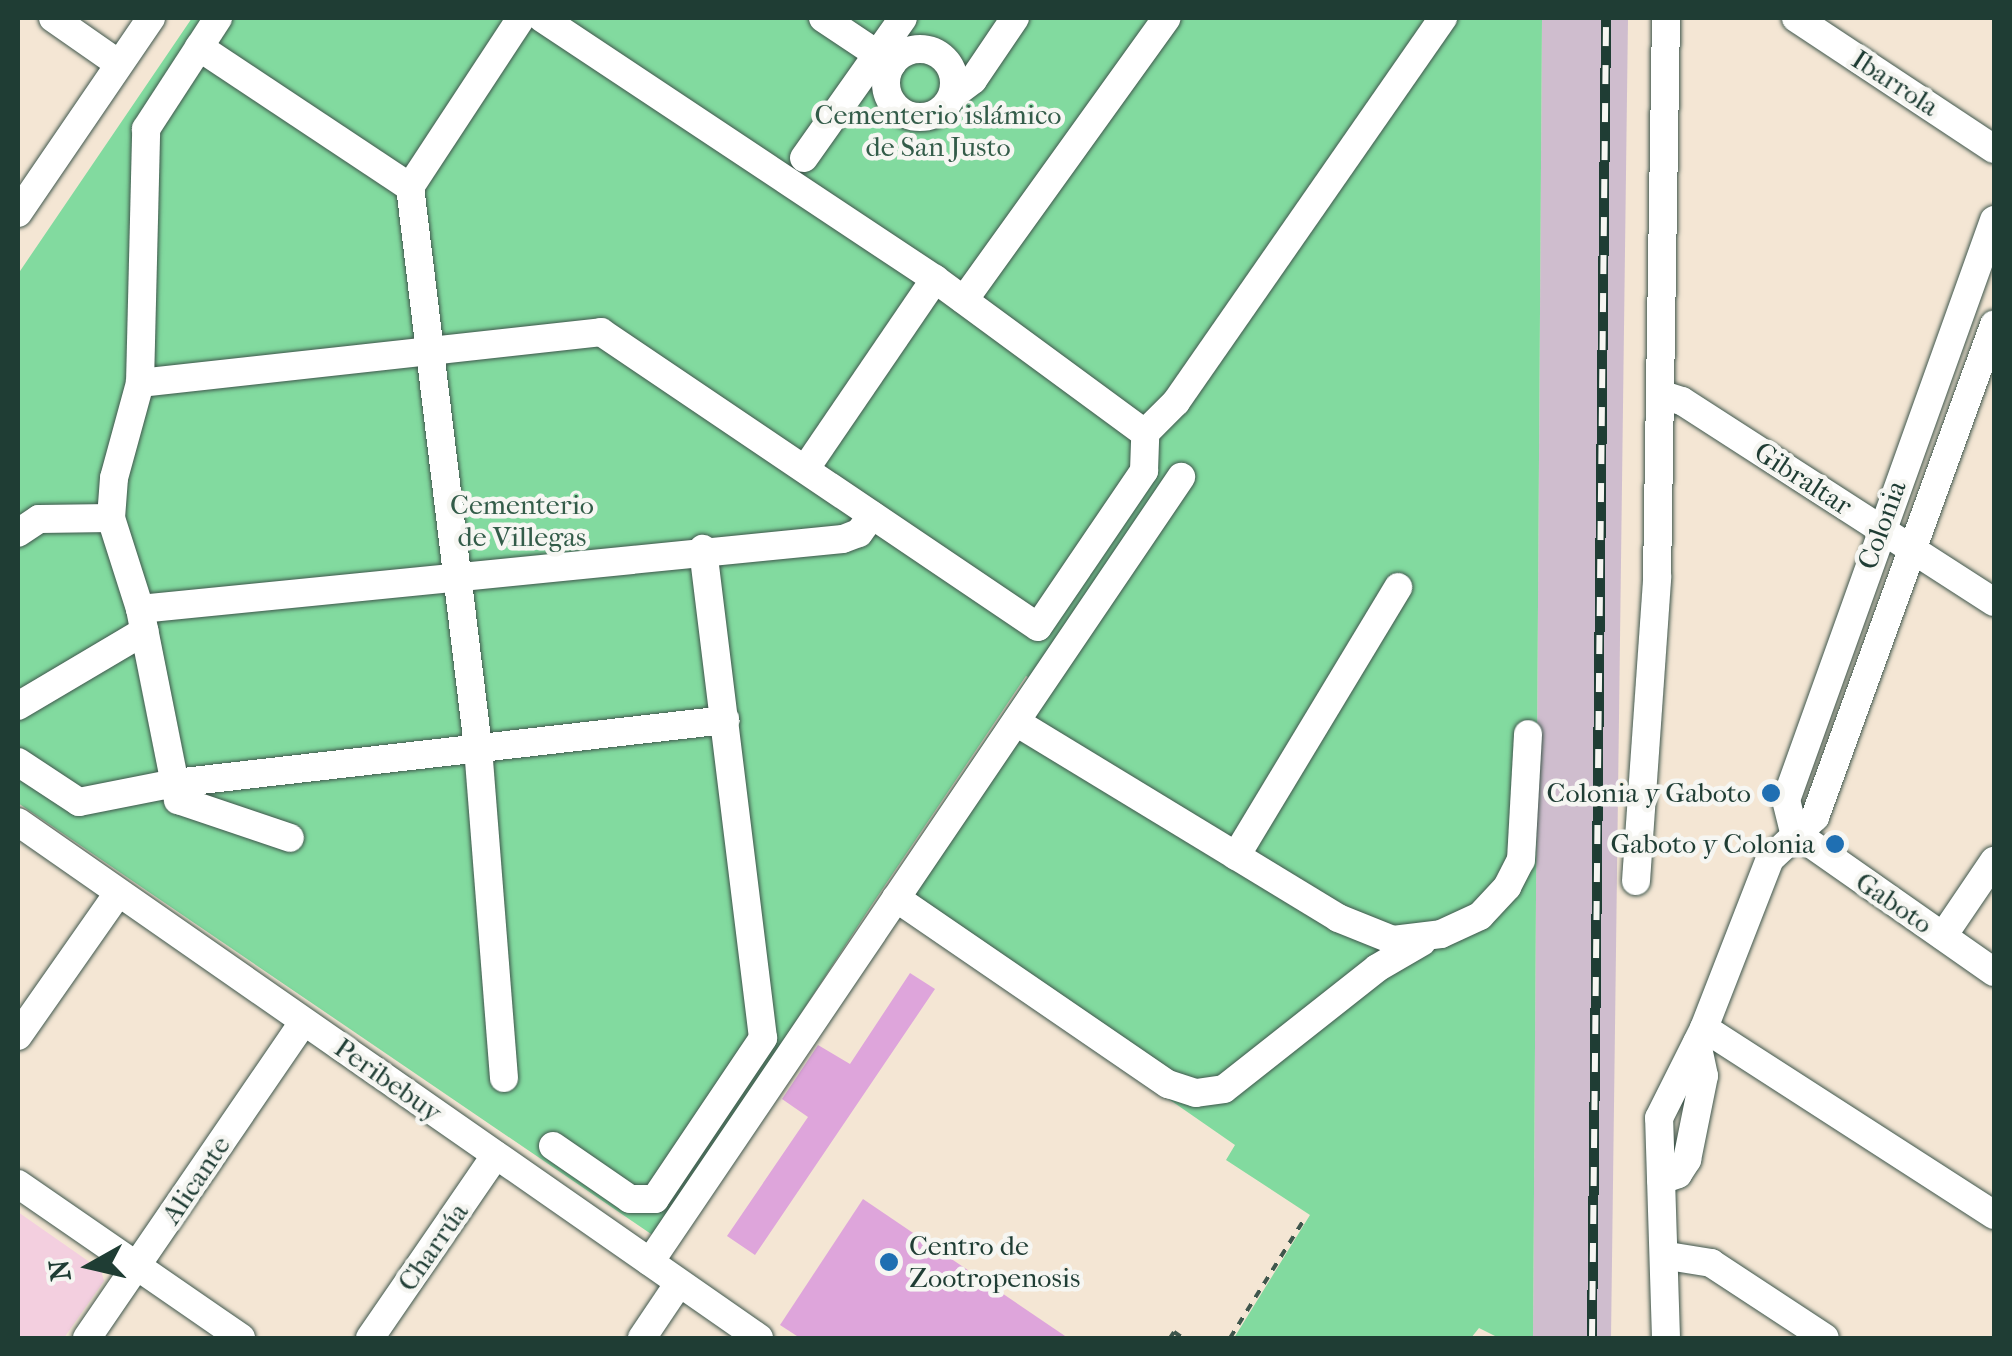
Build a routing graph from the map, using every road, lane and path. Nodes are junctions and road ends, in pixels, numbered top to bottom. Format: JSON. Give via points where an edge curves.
{"nodes":[{"id":1,"x":52,"y":18,"type":"edge"},
{"id":2,"x":150,"y":18,"type":"edge"},
{"id":3,"x":218,"y":18,"type":"edge"},
{"id":4,"x":521,"y":18,"type":"edge"},
{"id":5,"x":542,"y":18,"type":"edge"},
{"id":6,"x":823,"y":18,"type":"edge"},
{"id":7,"x":903,"y":18,"type":"edge"},
{"id":8,"x":1014,"y":18,"type":"edge"},
{"id":9,"x":1168,"y":18,"type":"edge"},
{"id":10,"x":1443,"y":18,"type":"edge"},
{"id":11,"x":1666,"y":18,"type":"edge"},
{"id":12,"x":1796,"y":18,"type":"edge"},
{"id":13,"x":198,"y":46,"type":"junction"},
{"id":14,"x":884,"y":59,"type":"junction"},
{"id":15,"x":119,"y":64,"type":"junction"},
{"id":16,"x":952,"y":95,"type":"junction"},
{"id":17,"x":1994,"y":149,"type":"edge"},
{"id":18,"x":804,"y":158,"type":"dead end"},
{"id":19,"x":410,"y":187,"type":"junction"},
{"id":20,"x":18,"y":213,"type":"edge"},
{"id":21,"x":1994,"y":220,"type":"edge"},
{"id":22,"x":935,"y":279,"type":"junction"},
{"id":23,"x":964,"y":300,"type":"junction"},
{"id":24,"x":1994,"y":325,"type":"edge"},
{"id":25,"x":432,"y":352,"type":"junction"},
{"id":26,"x":140,"y":383,"type":"junction"},
{"id":27,"x":1660,"y":394,"type":"junction"},
{"id":28,"x":1146,"y":433,"type":"junction"},
{"id":29,"x":806,"y":468,"type":"junction"},
{"id":30,"x":1181,"y":477,"type":"dead end"},
{"id":31,"x":872,"y":514,"type":"junction"},
{"id":32,"x":111,"y":518,"type":"junction"},
{"id":33,"x":25,"y":519,"type":"edge"},
{"id":34,"x":1879,"y":528,"type":"junction"},
{"id":35,"x":1911,"y":548,"type":"junction"},
{"id":36,"x":703,"y":549,"type":"junction"},
{"id":37,"x":459,"y":574,"type":"junction"},
{"id":38,"x":1398,"y":587,"type":"dead end"},
{"id":39,"x":1994,"y":602,"type":"edge"},
{"id":40,"x":142,"y":620,"type":"junction"},
{"id":41,"x":18,"y":706,"type":"edge"},
{"id":42,"x":725,"y":720,"type":"junction"},
{"id":43,"x":1016,"y":722,"type":"junction"},
{"id":44,"x":1528,"y":734,"type":"dead end"},
{"id":45,"x":478,"y":746,"type":"junction"},
{"id":46,"x":18,"y":762,"type":"edge"},
{"id":47,"x":174,"y":784,"type":"junction"},
{"id":48,"x":18,"y":822,"type":"edge"},
{"id":49,"x":1794,"y":832,"type":"junction"},
{"id":50,"x":290,"y":838,"type":"dead end"},
{"id":51,"x":1236,"y":856,"type":"junction"},
{"id":52,"x":1994,"y":861,"type":"edge"},
{"id":53,"x":1636,"y":881,"type":"dead end"},
{"id":54,"x":118,"y":892,"type":"junction"},
{"id":55,"x":896,"y":898,"type":"junction"},
{"id":56,"x":1442,"y":934,"type":"junction"},
{"id":57,"x":1942,"y":936,"type":"junction"},
{"id":58,"x":1994,"y":972,"type":"edge"},
{"id":59,"x":304,"y":1022,"type":"junction"},
{"id":60,"x":18,"y":1036,"type":"edge"},
{"id":61,"x":1701,"y":1036,"type":"junction"},
{"id":62,"x":504,"y":1078,"type":"dead end"},
{"id":63,"x":553,"y":1146,"type":"dead end"},
{"id":64,"x":496,"y":1155,"type":"junction"},
{"id":65,"x":1661,"y":1180,"type":"junction"},
{"id":66,"x":18,"y":1184,"type":"edge"},
{"id":67,"x":1994,"y":1215,"type":"edge"},
{"id":68,"x":1305,"y":1218,"type":"dead end"},
{"id":69,"x":1668,"y":1256,"type":"junction"},
{"id":70,"x":650,"y":1262,"type":"junction"},
{"id":71,"x":137,"y":1266,"type":"junction"},
{"id":72,"x":680,"y":1282,"type":"junction"},
{"id":73,"x":87,"y":1338,"type":"edge"},
{"id":74,"x":241,"y":1338,"type":"edge"},
{"id":75,"x":370,"y":1338,"type":"edge"},
{"id":76,"x":642,"y":1338,"type":"edge"},
{"id":77,"x":759,"y":1338,"type":"edge"},
{"id":78,"x":1170,"y":1338,"type":"edge"},
{"id":79,"x":1183,"y":1338,"type":"edge"},
{"id":80,"x":1230,"y":1338,"type":"edge"},
{"id":81,"x":1666,"y":1338,"type":"edge"},
{"id":82,"x":1825,"y":1338,"type":"edge"}],
"edges":[{"from":1,"to":15,"type":"street"},
{"from":2,"to":15,"type":"street"},
{"from":3,"to":13,"type":"street"},
{"from":4,"to":19,"type":"street"},
{"from":5,"to":22,"type":"street"},
{"from":6,"to":14,"type":"street"},
{"from":7,"to":14,"type":"street"},
{"from":8,"to":16,"type":"street","via":[[973,80]]},
{"from":9,"to":23,"type":"street"},
{"from":10,"to":28,"type":"street","via":[[1199,371]]},
{"from":11,"to":27,"type":"street"},
{"from":12,"to":17,"type":"street","name":"Ibarrola"},
{"from":13,"to":19,"type":"street"},
{"from":13,"to":26,"type":"street","via":[[146,129]]},
{"from":14,"to":16,"type":"street","via":[[909,50],[940,55],[953,72]]},
{"from":14,"to":16,"type":"street","via":[[888,94],[910,116],[940,111]]},
{"from":14,"to":18,"type":"street"},
{"from":15,"to":20,"type":"street"},
{"from":19,"to":25,"type":"street"},
{"from":21,"to":34,"type":"street","name":"Colonia"},
{"from":22,"to":23,"type":"street"},
{"from":22,"to":29,"type":"street"},
{"from":23,"to":28,"type":"street"},
{"from":24,"to":35,"type":"street","name":"Colonia"},
{"from":25,"to":26,"type":"street"},
{"from":25,"to":29,"type":"street","via":[[611,334]]},
{"from":25,"to":37,"type":"street"},
{"from":26,"to":32,"type":"street","via":[[114,478]]},
{"from":27,"to":34,"type":"street","name":"Gibraltar","via":[[1682,400]]},
{"from":27,"to":53,"type":"street","via":[[1653,656]]},
{"from":28,"to":31,"type":"street","via":[[1144,471],[1038,627]]},
{"from":29,"to":31,"type":"street"},
{"from":30,"to":43,"type":"street"},
{"from":31,"to":36,"type":"street","via":[[851,538]]},
{"from":32,"to":33,"type":"street"},
{"from":32,"to":40,"type":"street"},
{"from":34,"to":35,"type":"street","name":"Gibraltar"},
{"from":34,"to":49,"type":"street","name":"Colonia","via":[[1786,800]]},
{"from":35,"to":39,"type":"street","name":"Gibraltar"},
{"from":35,"to":49,"type":"street","name":"Colonia","via":[[1815,817]]},
{"from":36,"to":37,"type":"street"},
{"from":36,"to":42,"type":"street"},
{"from":37,"to":40,"type":"street"},
{"from":37,"to":45,"type":"street"},
{"from":38,"to":51,"type":"street"},
{"from":40,"to":41,"type":"street"},
{"from":40,"to":47,"type":"street"},
{"from":42,"to":45,"type":"street"},
{"from":42,"to":63,"type":"street","via":[[764,1028],[758,1049],[655,1199],[630,1199]]},
{"from":43,"to":51,"type":"street"},
{"from":43,"to":55,"type":"street"},
{"from":44,"to":56,"type":"street","via":[[1528,805],[1514,875],[1480,916]]},
{"from":45,"to":47,"type":"street"},
{"from":45,"to":62,"type":"street"},
{"from":46,"to":47,"type":"street","via":[[72,801]]},
{"from":47,"to":50,"type":"street","via":[[182,804]]},
{"from":48,"to":54,"type":"street","name":"Peribebuy"},
{"from":49,"to":57,"type":"street","name":"Gaboto"},
{"from":49,"to":61,"type":"street","name":"Colonia","via":[[1770,859]]},
{"from":51,"to":56,"type":"street","via":[[1369,935],[1393,940]]},
{"from":52,"to":57,"type":"street"},
{"from":54,"to":59,"type":"street","name":"Peribebuy"},
{"from":54,"to":60,"type":"street"},
{"from":55,"to":56,"type":"street","via":[[1168,1084],[1196,1093],[1224,1090],[1377,968]]},
{"from":55,"to":70,"type":"street"},
{"from":57,"to":58,"type":"street","name":"Gaboto"},
{"from":59,"to":64,"type":"street","name":"Peribebuy"},
{"from":59,"to":71,"type":"street","name":"Alicante"},
{"from":61,"to":65,"type":"street","name":"Colonia","via":[[1662,1110]]},
{"from":61,"to":65,"type":"street","via":[[1704,1076],[1687,1160],[1678,1174]]},
{"from":61,"to":67,"type":"street"},
{"from":64,"to":70,"type":"street","name":"Peribebuy"},
{"from":64,"to":75,"type":"street","name":"Charrúa"},
{"from":65,"to":69,"type":"street"},
{"from":66,"to":71,"type":"street"},
{"from":68,"to":80,"type":"path"},
{"from":69,"to":81,"type":"street"},
{"from":69,"to":82,"type":"street","via":[[1711,1263]]},
{"from":70,"to":72,"type":"street","name":"Peribebuy"},
{"from":71,"to":73,"type":"street","name":"Alicante"},
{"from":71,"to":74,"type":"street"},
{"from":72,"to":76,"type":"street"},
{"from":72,"to":77,"type":"street","name":"Peribebuy"},
{"from":78,"to":79,"type":"path","via":[[1174,1332]]}]}
